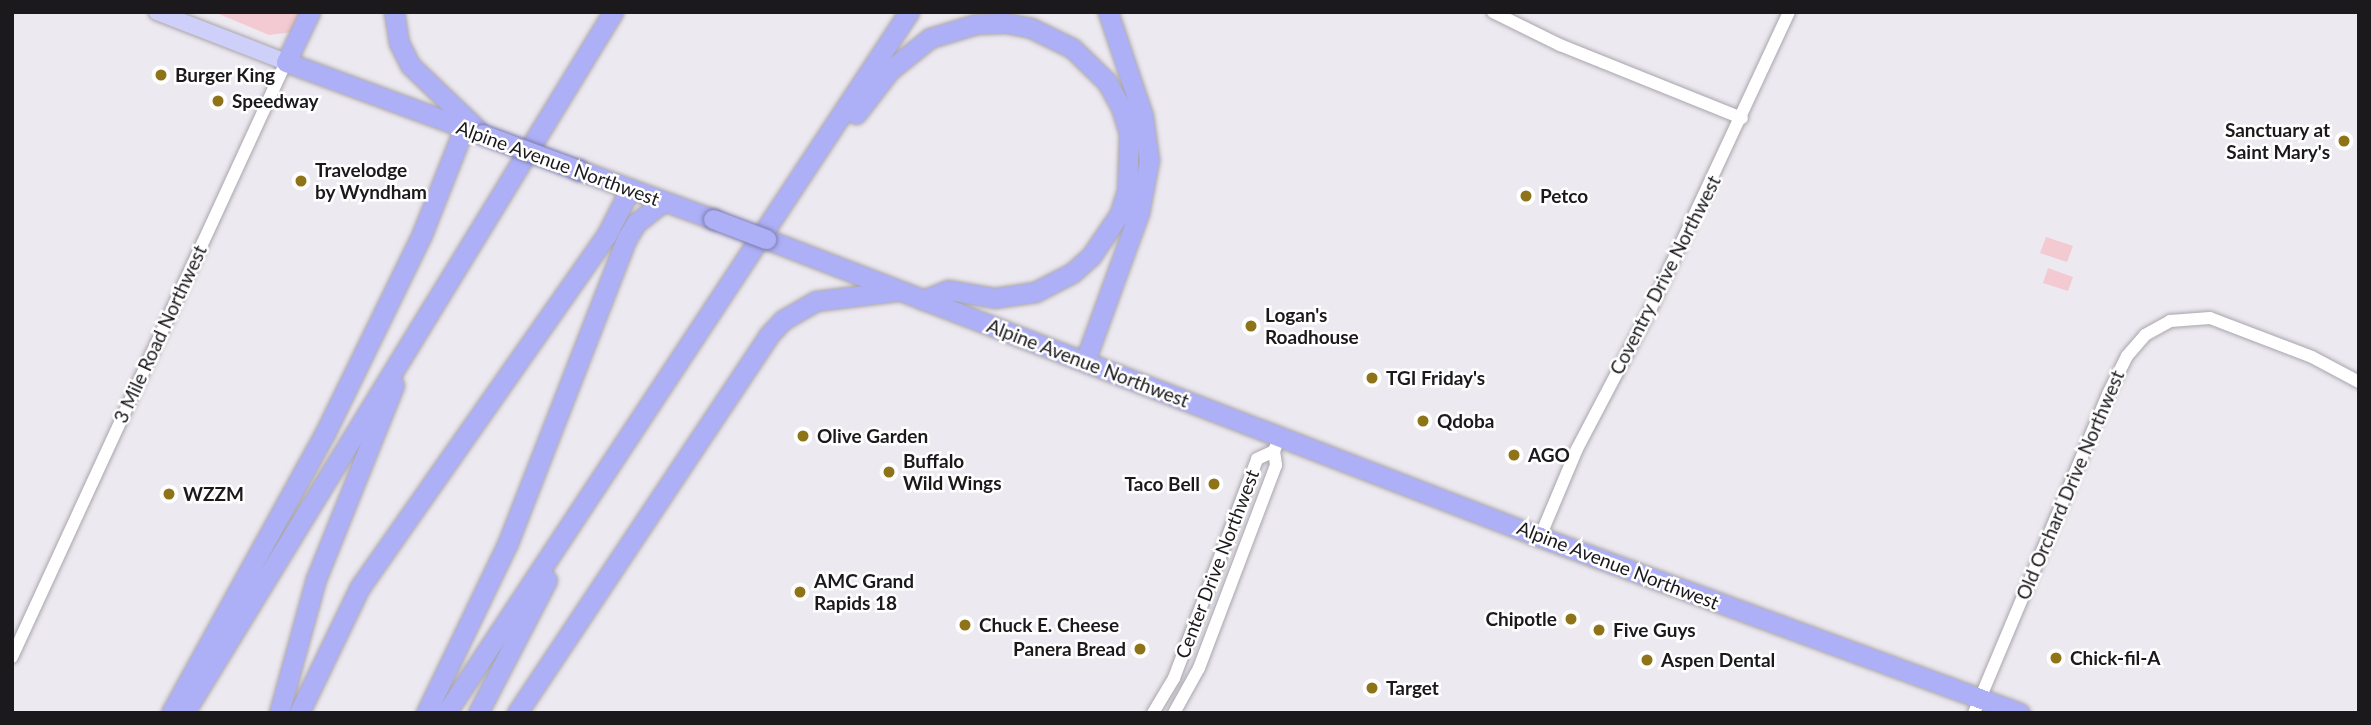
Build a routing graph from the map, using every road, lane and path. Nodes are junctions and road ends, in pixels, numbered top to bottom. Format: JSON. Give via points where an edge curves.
{"nodes":[{"id":1,"x":157,"y":12,"type":"edge"},
{"id":2,"x":310,"y":12,"type":"edge"},
{"id":3,"x":394,"y":12,"type":"edge"},
{"id":4,"x":602,"y":12,"type":"edge"},
{"id":5,"x":613,"y":12,"type":"edge"},
{"id":6,"x":909,"y":12,"type":"edge"},
{"id":7,"x":1108,"y":12,"type":"edge"},
{"id":8,"x":1789,"y":12,"type":"edge"},
{"id":9,"x":1493,"y":13,"type":"edge"},
{"id":10,"x":286,"y":62,"type":"junction"},
{"id":11,"x":581,"y":64,"type":"junction"},
{"id":12,"x":1742,"y":118,"type":"junction"},
{"id":13,"x":473,"y":131,"type":"junction"},
{"id":14,"x":804,"y":172,"type":"junction"},
{"id":15,"x":630,"y":189,"type":"junction"},
{"id":16,"x":663,"y":202,"type":"junction"},
{"id":17,"x":619,"y":214,"type":"junction"},
{"id":18,"x":898,"y":291,"type":"junction"},
{"id":19,"x":923,"y":300,"type":"junction"},
{"id":20,"x":425,"y":317,"type":"junction"},
{"id":21,"x":1085,"y":361,"type":"junction"},
{"id":22,"x":2359,"y":382,"type":"edge"},
{"id":23,"x":1277,"y":443,"type":"junction"},
{"id":24,"x":589,"y":498,"type":"junction"},
{"id":25,"x":1540,"y":537,"type":"junction"},
{"id":26,"x":12,"y":657,"type":"edge"},
{"id":27,"x":1977,"y":706,"type":"edge"},
{"id":28,"x":171,"y":713,"type":"edge"},
{"id":29,"x":184,"y":713,"type":"edge"},
{"id":30,"x":279,"y":713,"type":"edge"},
{"id":31,"x":299,"y":713,"type":"edge"},
{"id":32,"x":426,"y":713,"type":"edge"},
{"id":33,"x":446,"y":713,"type":"edge"},
{"id":34,"x":478,"y":713,"type":"edge"},
{"id":35,"x":517,"y":713,"type":"edge"},
{"id":36,"x":1153,"y":713,"type":"edge"},
{"id":37,"x":1174,"y":713,"type":"edge"},
{"id":38,"x":2020,"y":713,"type":"edge"}],
"edges":[{"from":1,"to":10,"type":"main road","name":"Alpine Avenue Northwest"},
{"from":2,"to":10,"type":"highway","name":"3 Mile Road Northwest"},
{"from":3,"to":13,"type":"highway","via":[[399,43],[410,65]]},
{"from":4,"to":11,"type":"highway"},
{"from":5,"to":11,"type":"highway"},
{"from":6,"to":14,"type":"highway"},
{"from":7,"to":21,"type":"highway","via":[[1143,116],[1149,160],[1139,213]]},
{"from":8,"to":12,"type":"street","name":"Coventry Drive Northwest"},
{"from":9,"to":12,"type":"street"},
{"from":10,"to":13,"type":"highway","name":"Alpine Avenue Northwest"},
{"from":10,"to":26,"type":"street","name":"3 Mile Road Northwest"},
{"from":11,"to":20,"type":"highway"},
{"from":12,"to":25,"type":"street","name":"Coventry Drive Northwest","via":[[1577,449]]},
{"from":13,"to":15,"type":"highway","name":"Alpine Avenue Northwest","bridge":true},
{"from":13,"to":28,"type":"highway","via":[[325,432]]},
{"from":14,"to":19,"type":"highway","via":[[828,150],[909,52],[953,29],[1006,23],[1031,28],[1072,48],[1093,66],[1121,107],[1129,134],[1127,191],[1106,238],[1072,273],[1035,292],[995,298],[948,290]]},
{"from":14,"to":24,"type":"highway"},
{"from":15,"to":16,"type":"highway","name":"Alpine Avenue Northwest"},
{"from":15,"to":17,"type":"highway"},
{"from":16,"to":17,"type":"highway","via":[[635,203]]},
{"from":16,"to":18,"type":"highway","name":"Alpine Avenue Northwest","bridge":true},
{"from":16,"to":32,"type":"highway","via":[[636,223],[627,238],[507,545]]},
{"from":17,"to":31,"type":"highway","via":[[388,543],[338,628]]},
{"from":18,"to":19,"type":"highway","name":"Alpine Avenue Northwest"},
{"from":18,"to":35,"type":"highway","via":[[816,301],[783,320],[768,336]]},
{"from":19,"to":21,"type":"highway","name":"Alpine Avenue Northwest"},
{"from":20,"to":29,"type":"highway"},
{"from":20,"to":30,"type":"highway","via":[[334,532],[304,615]]},
{"from":21,"to":23,"type":"highway","name":"Alpine Avenue Northwest","via":[[1202,406]]},
{"from":22,"to":27,"type":"street","name":"Old Orchard Drive Northwest","via":[[2312,357],[2210,318],[2170,321],[2145,335],[2127,356],[2108,394]]},
{"from":23,"to":25,"type":"highway","name":"Alpine Avenue Northwest"},
{"from":23,"to":36,"type":"street","name":"Center Drive Northwest","via":[[1257,459],[1174,678]]},
{"from":23,"to":37,"type":"street","name":"Center Drive Northwest","via":[[1276,465],[1199,668]]},
{"from":24,"to":33,"type":"highway"},
{"from":24,"to":34,"type":"highway"},
{"from":25,"to":27,"type":"highway","name":"Alpine Avenue Northwest"},
{"from":27,"to":38,"type":"highway","name":"Alpine Avenue Northwest"}]}
